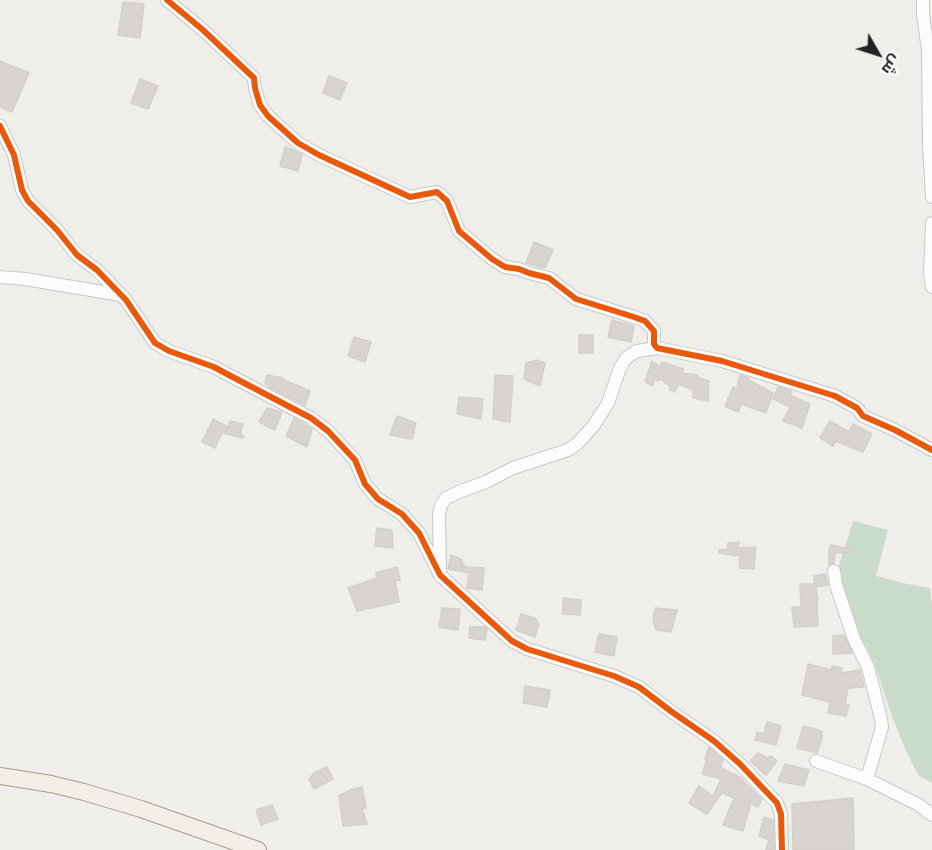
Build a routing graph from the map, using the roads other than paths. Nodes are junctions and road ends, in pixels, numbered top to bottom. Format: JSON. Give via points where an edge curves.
{"nodes":[{"id":1,"x":167,"y":0,"type":"edge"},
{"id":2,"x":923,"y":0,"type":"edge"},
{"id":3,"x":930,"y":48,"type":"edge"},
{"id":4,"x":0,"y":126,"type":"edge"},
{"id":5,"x":932,"y":198,"type":"edge"},
{"id":6,"x":932,"y":223,"type":"edge"},
{"id":7,"x":0,"y":277,"type":"edge"},
{"id":8,"x":932,"y":287,"type":"edge"},
{"id":9,"x":121,"y":295,"type":"junction"},
{"id":10,"x":657,"y":348,"type":"junction"},
{"id":11,"x":932,"y":450,"type":"edge"},
{"id":12,"x":834,"y":571,"type":"dead end"},
{"id":13,"x":440,"y":575,"type":"junction"},
{"id":14,"x":816,"y":761,"type":"dead end"},
{"id":15,"x":0,"y":776,"type":"edge"},
{"id":16,"x":867,"y":779,"type":"junction"},
{"id":17,"x":932,"y":815,"type":"edge"},
{"id":18,"x":258,"y":850,"type":"edge"},
{"id":19,"x":782,"y":850,"type":"edge"}],
"edges":[{"from":1,"to":10,"type":"street","via":[[254,78],[260,105],[298,143],[410,197],[437,192],[447,201],[459,231],[492,259],[505,267],[549,278],[576,300],[645,321],[654,331]]},
{"from":2,"to":3,"type":"street"},
{"from":3,"to":5,"type":"street"},
{"from":4,"to":9,"type":"street","via":[[15,155],[28,201],[77,255]]},
{"from":6,"to":8,"type":"street"},
{"from":7,"to":9,"type":"street"},
{"from":9,"to":13,"type":"street","via":[[154,343],[214,367],[311,418],[328,431],[355,460],[365,484],[378,499],[402,514],[419,533]]},
{"from":10,"to":11,"type":"street","via":[[722,361],[835,396],[857,408],[863,416]]},
{"from":10,"to":13,"type":"street","via":[[637,351],[626,358],[608,403],[577,444],[446,498],[439,515]]},
{"from":12,"to":16,"type":"street","via":[[854,639],[868,667],[881,719]]},
{"from":13,"to":19,"type":"street","via":[[512,640],[639,687],[714,741],[777,802]]},
{"from":14,"to":16,"type":"street"},
{"from":15,"to":18,"type":"main road","via":[[84,792]]},
{"from":16,"to":17,"type":"street"}]}
